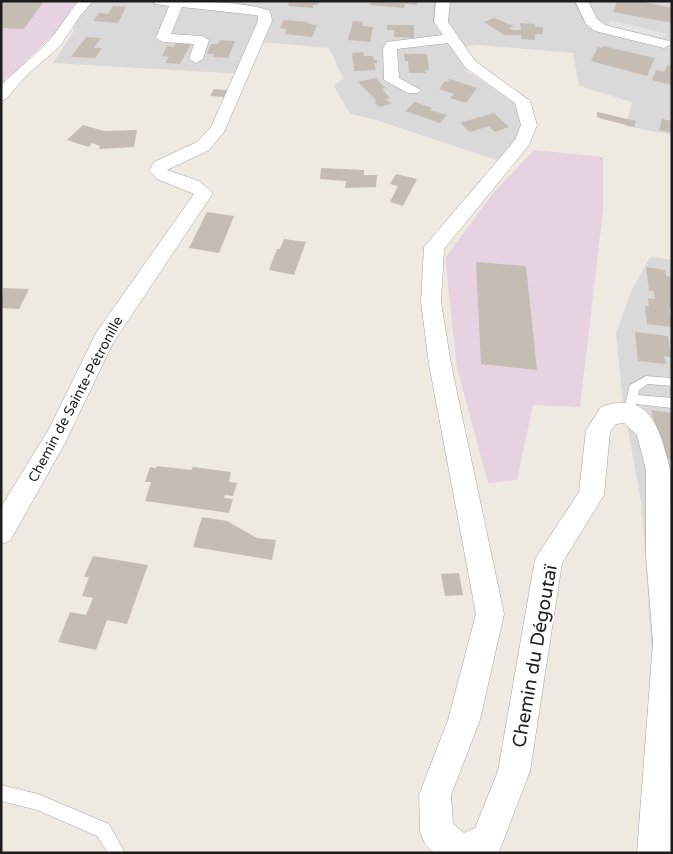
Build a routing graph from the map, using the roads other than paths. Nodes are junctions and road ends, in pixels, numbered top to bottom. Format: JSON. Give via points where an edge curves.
{"nodes":[{"id":1,"x":87,"y":1,"type":"edge"},
{"id":2,"x":443,"y":1,"type":"edge"},
{"id":3,"x":581,"y":1,"type":"edge"},
{"id":4,"x":168,"y":2,"type":"edge"},
{"id":5,"x":217,"y":4,"type":"edge"},
{"id":6,"x":452,"y":38,"type":"junction"},
{"id":7,"x":668,"y":44,"type":"edge"},
{"id":8,"x":196,"y":60,"type":"dead end"},
{"id":9,"x":413,"y":90,"type":"dead end"},
{"id":10,"x":1,"y":96,"type":"edge"},
{"id":11,"x":672,"y":382,"type":"edge"},
{"id":12,"x":672,"y":403,"type":"edge"},
{"id":13,"x":630,"y":406,"type":"junction"},
{"id":14,"x":1,"y":532,"type":"edge"},
{"id":15,"x":670,"y":642,"type":"edge"},
{"id":16,"x":1,"y":793,"type":"edge"},
{"id":17,"x":453,"y":846,"type":"edge"},
{"id":18,"x":117,"y":853,"type":"edge"},
{"id":19,"x":654,"y":853,"type":"edge"}],
"edges":[{"from":1,"to":10,"type":"street","via":[[55,43]]},
{"from":2,"to":6,"type":"street","via":[[441,22]]},
{"from":3,"to":7,"type":"street","via":[[592,21],[600,28]]},
{"from":4,"to":5,"type":"street","name":"Chemin de Sainte-Pétronille"},
{"from":4,"to":8,"type":"street","via":[[163,38],[202,40]]},
{"from":5,"to":14,"type":"street","name":"Chemin de Sainte-Pétronille","via":[[258,11],[265,14],[265,21],[218,130],[203,146],[160,166],[158,171],[166,178],[197,185],[204,192],[104,340],[57,436]]},
{"from":6,"to":9,"type":"street","via":[[390,48],[392,80]]},
{"from":6,"to":17,"type":"street","via":[[470,64],[522,102],[529,125],[523,140],[434,247],[431,302],[440,364],[490,614],[464,720],[435,795]]},
{"from":11,"to":13,"type":"lane","via":[[646,380],[634,388]]},
{"from":12,"to":13,"type":"lane"},
{"from":13,"to":15,"type":"street","via":[[648,430],[658,470],[658,556]]},
{"from":13,"to":17,"type":"street","name":"Chemin du Dégoutaï","via":[[609,414],[598,430],[591,495],[548,559],[514,772],[487,840]]},
{"from":15,"to":19,"type":"street"},
{"from":16,"to":18,"type":"lane","via":[[38,802],[103,830]]}]}
